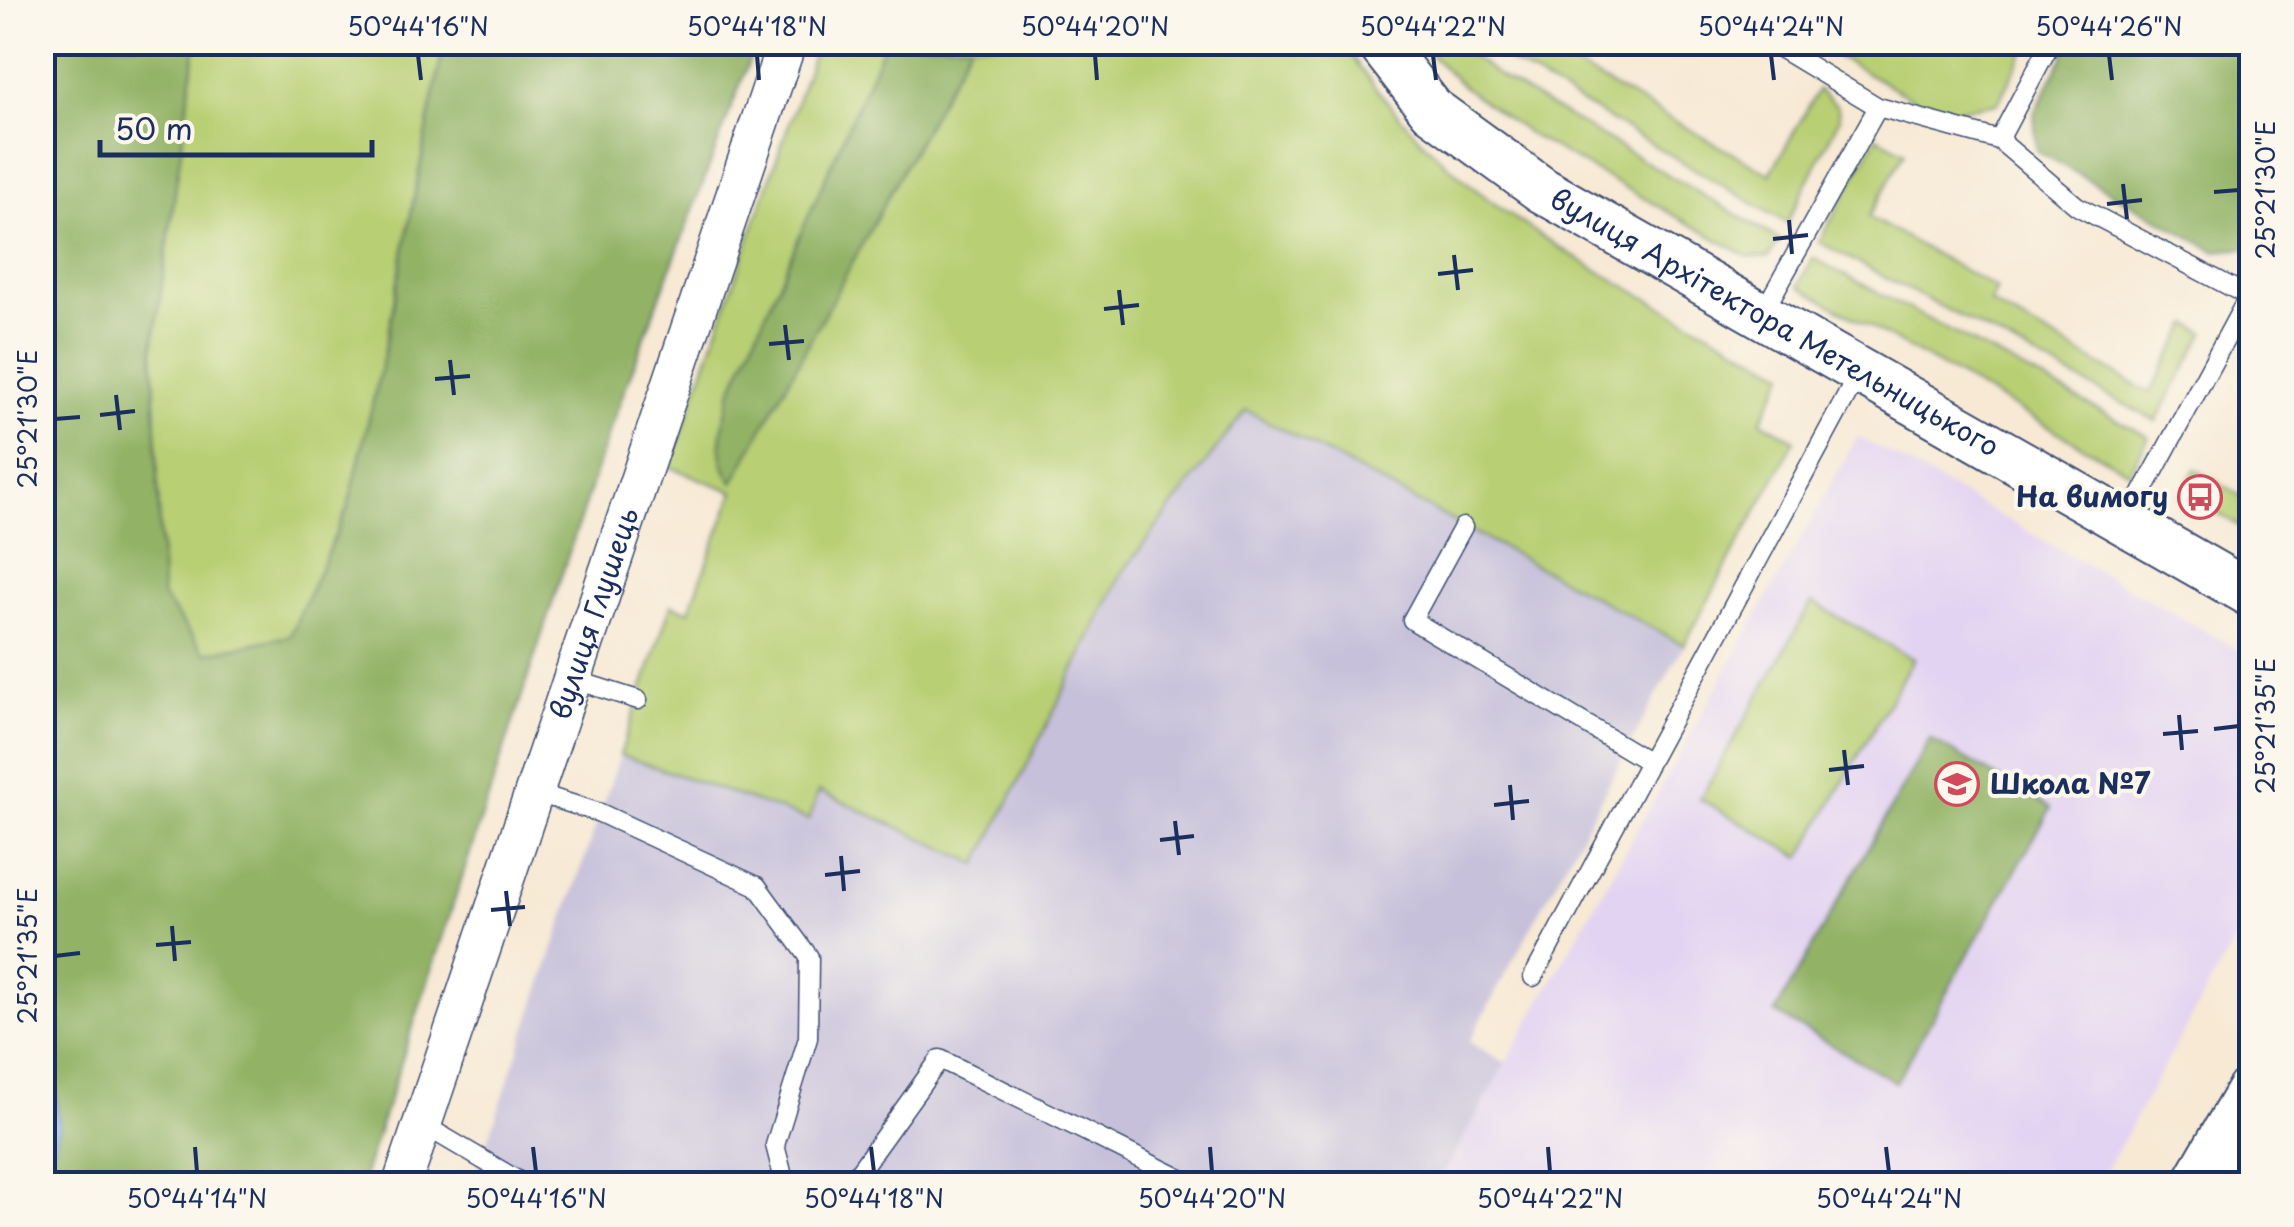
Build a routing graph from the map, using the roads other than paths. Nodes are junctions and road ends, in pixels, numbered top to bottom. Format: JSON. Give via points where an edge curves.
{"nodes":[{"id":1,"x":788,"y":42,"type":"edge"},
{"id":2,"x":1379,"y":42,"type":"edge"},
{"id":3,"x":1770,"y":42,"type":"edge"},
{"id":4,"x":2051,"y":42,"type":"edge"},
{"id":5,"x":1878,"y":107,"type":"junction"},
{"id":6,"x":1999,"y":140,"type":"junction"},
{"id":7,"x":2250,"y":293,"type":"edge"},
{"id":8,"x":1761,"y":314,"type":"junction"},
{"id":9,"x":1860,"y":372,"type":"junction"},
{"id":10,"x":2126,"y":524,"type":"junction"},
{"id":11,"x":1464,"y":526,"type":"dead end"},
{"id":12,"x":2252,"y":595,"type":"edge"},
{"id":13,"x":572,"y":678,"type":"junction"},
{"id":14,"x":638,"y":700,"type":"dead end"},
{"id":15,"x":1649,"y":762,"type":"junction"},
{"id":16,"x":534,"y":792,"type":"junction"},
{"id":17,"x":1533,"y":978,"type":"dead end"},
{"id":18,"x":2252,"y":1093,"type":"edge"},
{"id":19,"x":422,"y":1124,"type":"junction"},
{"id":20,"x":402,"y":1184,"type":"edge"},
{"id":21,"x":524,"y":1184,"type":"edge"},
{"id":22,"x":785,"y":1184,"type":"edge"},
{"id":23,"x":850,"y":1184,"type":"edge"},
{"id":24,"x":1191,"y":1184,"type":"edge"},
{"id":25,"x":2199,"y":1184,"type":"edge"}],
"edges":[{"from":1,"to":13,"type":"street","name":"вулиця Глушець"},
{"from":2,"to":8,"type":"street","name":"вулиця Архітектора Метельницького","via":[[1432,110],[1542,190]]},
{"from":3,"to":5,"type":"lane"},
{"from":4,"to":6,"type":"lane"},
{"from":5,"to":6,"type":"lane"},
{"from":5,"to":8,"type":"lane"},
{"from":6,"to":7,"type":"lane","via":[[2078,206]]},
{"from":7,"to":10,"type":"lane"},
{"from":8,"to":9,"type":"street","name":"вулиця Архітектора Метельницького"},
{"from":9,"to":10,"type":"street","name":"вулиця Архітектора Метельницького"},
{"from":9,"to":15,"type":"lane"},
{"from":10,"to":12,"type":"street","name":"вулиця Архітектора Метельницького"},
{"from":11,"to":15,"type":"lane","via":[[1412,620]]},
{"from":13,"to":14,"type":"lane"},
{"from":13,"to":16,"type":"street","name":"вулиця Глушець"},
{"from":15,"to":17,"type":"lane"},
{"from":16,"to":19,"type":"street","name":"вулиця Глушець"},
{"from":16,"to":22,"type":"lane","via":[[600,813],[757,886],[808,957],[808,1038],[775,1145]]},
{"from":18,"to":25,"type":"main road"},
{"from":19,"to":20,"type":"street","name":"вулиця Глушець"},
{"from":19,"to":21,"type":"lane"},
{"from":23,"to":24,"type":"lane","via":[[940,1059]]}]}
